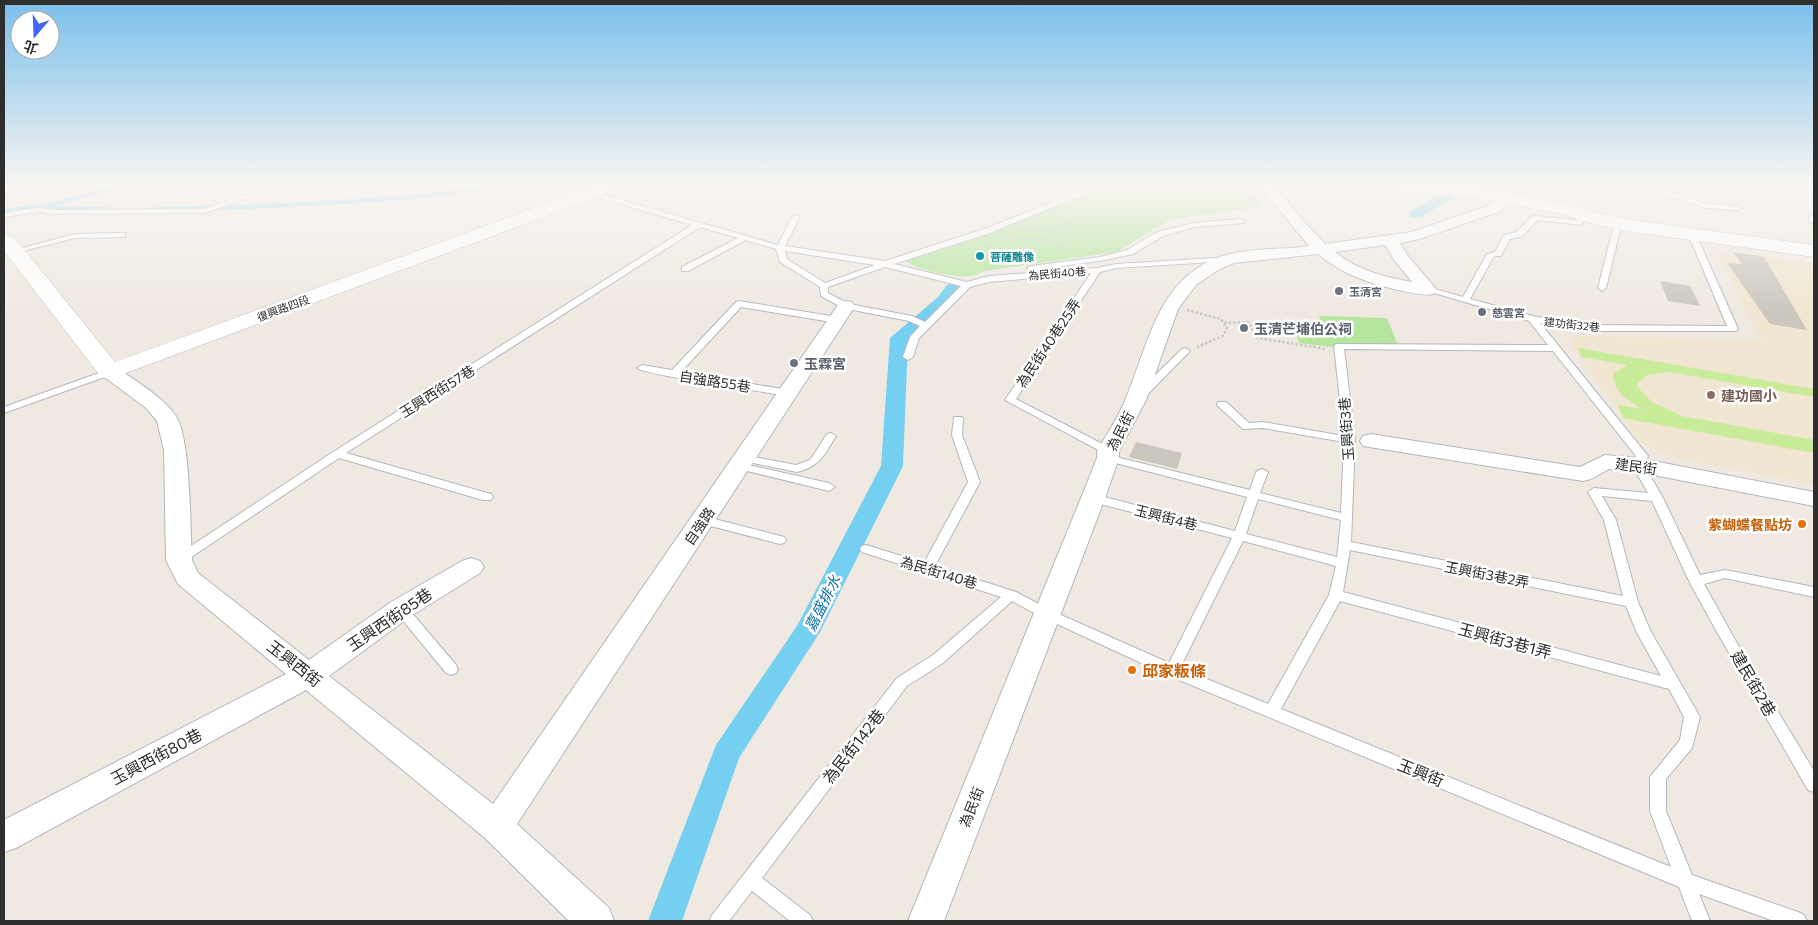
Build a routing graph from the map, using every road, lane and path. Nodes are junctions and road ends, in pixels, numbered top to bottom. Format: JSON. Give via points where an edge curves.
{"nodes":[{"id":1,"x":499,"y":227,"type":"edge"},
{"id":2,"x":694,"y":227,"type":"edge"},
{"id":3,"x":705,"y":227,"type":"edge"},
{"id":4,"x":791,"y":227,"type":"edge"},
{"id":5,"x":997,"y":227,"type":"edge"},
{"id":6,"x":1063,"y":227,"type":"edge"},
{"id":7,"x":1186,"y":227,"type":"edge"},
{"id":8,"x":1302,"y":227,"type":"edge"},
{"id":9,"x":1440,"y":227,"type":"edge"},
{"id":10,"x":1526,"y":227,"type":"edge"},
{"id":11,"x":1617,"y":227,"type":"edge"},
{"id":12,"x":1646,"y":227,"type":"edge"},
{"id":13,"x":1021,"y":230,"type":"dead end"},
{"id":14,"x":1016,"y":233,"type":"dead end"},
{"id":15,"x":1692,"y":234,"type":"junction"},
{"id":16,"x":122,"y":235,"type":"dead end"},
{"id":17,"x":744,"y":238,"type":"junction"},
{"id":18,"x":1006,"y":238,"type":"dead end"},
{"id":19,"x":1390,"y":240,"type":"junction"},
{"id":20,"x":984,"y":245,"type":"dead end"},
{"id":21,"x":9,"y":246,"type":"edge"},
{"id":22,"x":780,"y":248,"type":"junction"},
{"id":23,"x":1322,"y":248,"type":"junction"},
{"id":24,"x":1814,"y":251,"type":"edge"},
{"id":25,"x":1061,"y":253,"type":"dead end"},
{"id":26,"x":1231,"y":259,"type":"junction"},
{"id":27,"x":885,"y":264,"type":"junction"},
{"id":28,"x":685,"y":269,"type":"dead end"},
{"id":29,"x":1097,"y":270,"type":"junction"},
{"id":30,"x":989,"y":279,"type":"junction"},
{"id":31,"x":967,"y":285,"type":"junction"},
{"id":32,"x":824,"y":286,"type":"junction"},
{"id":33,"x":1602,"y":288,"type":"dead end"},
{"id":34,"x":1428,"y":290,"type":"junction"},
{"id":35,"x":1466,"y":299,"type":"junction"},
{"id":36,"x":1190,"y":312,"type":"dead end"},
{"id":37,"x":842,"y":313,"type":"junction"},
{"id":38,"x":1532,"y":320,"type":"junction"},
{"id":39,"x":1224,"y":323,"type":"junction"},
{"id":40,"x":925,"y":325,"type":"junction"},
{"id":41,"x":1555,"y":348,"type":"junction"},
{"id":42,"x":1185,"y":351,"type":"joint"},
{"id":43,"x":1339,"y":351,"type":"junction"},
{"id":44,"x":908,"y":357,"type":"dead end"},
{"id":45,"x":642,"y":368,"type":"dead end"},
{"id":46,"x":110,"y":372,"type":"junction"},
{"id":47,"x":674,"y":374,"type":"junction"},
{"id":48,"x":788,"y":393,"type":"junction"},
{"id":49,"x":1136,"y":400,"type":"junction"},
{"id":50,"x":1222,"y":404,"type":"dead end"},
{"id":51,"x":4,"y":410,"type":"edge"},
{"id":52,"x":958,"y":419,"type":"dead end"},
{"id":53,"x":831,"y":436,"type":"dead end"},
{"id":54,"x":1360,"y":441,"type":"junction"},
{"id":55,"x":337,"y":454,"type":"junction"},
{"id":56,"x":1108,"y":454,"type":"junction"},
{"id":57,"x":742,"y":462,"type":"junction"},
{"id":58,"x":1638,"y":465,"type":"junction"},
{"id":59,"x":1262,"y":472,"type":"dead end"},
{"id":60,"x":829,"y":487,"type":"dead end"},
{"id":61,"x":1254,"y":493,"type":"junction"},
{"id":62,"x":487,"y":498,"type":"dead end"},
{"id":63,"x":1093,"y":498,"type":"junction"},
{"id":64,"x":1657,"y":498,"type":"junction"},
{"id":65,"x":1811,"y":504,"type":"edge"},
{"id":66,"x":1347,"y":518,"type":"junction"},
{"id":67,"x":703,"y":520,"type":"junction"},
{"id":68,"x":1240,"y":536,"type":"junction"},
{"id":69,"x":780,"y":540,"type":"dead end"},
{"id":70,"x":1344,"y":545,"type":"junction"},
{"id":71,"x":866,"y":549,"type":"dead end"},
{"id":72,"x":179,"y":560,"type":"junction"},
{"id":73,"x":1343,"y":563,"type":"junction"},
{"id":74,"x":471,"y":567,"type":"dead end"},
{"id":75,"x":928,"y":569,"type":"junction"},
{"id":76,"x":1696,"y":581,"type":"junction"},
{"id":77,"x":1814,"y":592,"type":"edge"},
{"id":78,"x":1011,"y":594,"type":"junction"},
{"id":79,"x":1336,"y":595,"type":"junction"},
{"id":80,"x":1630,"y":602,"type":"junction"},
{"id":81,"x":401,"y":609,"type":"junction"},
{"id":82,"x":1047,"y":614,"type":"junction"},
{"id":83,"x":451,"y":669,"type":"dead end"},
{"id":84,"x":1172,"y":671,"type":"junction"},
{"id":85,"x":309,"y":674,"type":"junction"},
{"id":86,"x":1674,"y":685,"type":"junction"},
{"id":87,"x":1272,"y":710,"type":"junction"},
{"id":88,"x":1814,"y":785,"type":"edge"},
{"id":89,"x":497,"y":826,"type":"junction"},
{"id":90,"x":4,"y":837,"type":"edge"},
{"id":91,"x":750,"y":880,"type":"junction"},
{"id":92,"x":1684,"y":880,"type":"junction"},
{"id":93,"x":587,"y":914,"type":"edge"},
{"id":94,"x":718,"y":921,"type":"edge"},
{"id":95,"x":804,"y":921,"type":"edge"},
{"id":96,"x":926,"y":921,"type":"edge"},
{"id":97,"x":1701,"y":921,"type":"edge"},
{"id":98,"x":1798,"y":921,"type":"edge"}],
"edges":[{"from":1,"to":46,"type":"street","name":"復興路四段"},
{"from":2,"to":55,"type":"lane","name":"玉興西街57巷"},
{"from":3,"to":17,"type":"lane","name":"為民街40巷"},
{"from":4,"to":22,"type":"lane"},
{"from":5,"to":27,"type":"lane"},
{"from":6,"to":13,"type":"path"},
{"from":7,"to":30,"type":"lane","via":[[1160,234],[1130,252],[996,273]]},
{"from":8,"to":23,"type":"street","name":"建功街32巷"},
{"from":9,"to":19,"type":"street","name":"為民街"},
{"from":10,"to":35,"type":"lane","via":[[1519,234],[1507,237],[1498,254],[1491,254]]},
{"from":11,"to":33,"type":"lane"},
{"from":12,"to":15,"type":"street"},
{"from":14,"to":25,"type":"path","via":[[1012,235],[1065,248]]},
{"from":15,"to":24,"type":"street"},
{"from":15,"to":38,"type":"lane","name":"建功街32巷","via":[[1733,329],[1585,328]]},
{"from":16,"to":21,"type":"lane","via":[[75,236]]},
{"from":17,"to":22,"type":"lane","name":"為民街40巷"},
{"from":17,"to":28,"type":"lane"},
{"from":18,"to":20,"type":"path","via":[[993,245]]},
{"from":19,"to":23,"type":"street","name":"為民街"},
{"from":19,"to":34,"type":"street"},
{"from":21,"to":46,"type":"street"},
{"from":22,"to":27,"type":"lane","name":"為民街40巷"},
{"from":22,"to":32,"type":"lane","via":[[783,260]]},
{"from":23,"to":26,"type":"street","name":"為民街"},
{"from":23,"to":34,"type":"street","name":"建功街32巷","via":[[1344,266],[1365,275]]},
{"from":26,"to":29,"type":"lane","name":"為民街40巷"},
{"from":26,"to":49,"type":"street","name":"為民街","via":[[1212,266],[1190,281],[1169,309]]},
{"from":27,"to":31,"type":"lane","name":"為民街40巷"},
{"from":27,"to":32,"type":"lane"},
{"from":29,"to":30,"type":"lane","name":"為民街40巷"},
{"from":29,"to":56,"type":"lane","name":"為民街40巷25弄","via":[[1010,400]]},
{"from":30,"to":31,"type":"lane","name":"為民街40巷"},
{"from":31,"to":40,"type":"lane"},
{"from":32,"to":37,"type":"lane","via":[[824,294]]},
{"from":34,"to":35,"type":"lane","name":"建功街32巷"},
{"from":35,"to":38,"type":"lane","name":"建功街32巷"},
{"from":36,"to":39,"type":"path"},
{"from":37,"to":40,"type":"lane","via":[[912,319]]},
{"from":37,"to":47,"type":"lane","via":[[739,304]]},
{"from":37,"to":48,"type":"street","name":"自強路"},
{"from":38,"to":41,"type":"lane"},
{"from":39,"to":42,"type":"path","via":[[1227,328],[1223,336]]},
{"from":39,"to":43,"type":"path","via":[[1248,322],[1258,338]]},
{"from":40,"to":44,"type":"lane","via":[[915,337]]},
{"from":41,"to":43,"type":"lane","via":[[1339,346]]},
{"from":41,"to":58,"type":"lane","name":"建民街2巷","via":[[1642,456]]},
{"from":42,"to":49,"type":"lane"},
{"from":43,"to":54,"type":"lane","name":"玉興街3巷"},
{"from":45,"to":47,"type":"lane","name":"自強路55巷"},
{"from":46,"to":51,"type":"lane"},
{"from":46,"to":72,"type":"street","name":"玉興西街","via":[[153,404],[167,419],[175,450]]},
{"from":47,"to":48,"type":"lane","name":"自強路55巷"},
{"from":48,"to":57,"type":"street","name":"自強路"},
{"from":49,"to":56,"type":"street","name":"為民街"},
{"from":50,"to":54,"type":"lane","via":[[1246,428],[1263,425]]},
{"from":52,"to":75,"type":"lane","via":[[957,435],[974,482]]},
{"from":53,"to":57,"type":"lane","via":[[814,462],[797,469]]},
{"from":54,"to":58,"type":"street","name":"建民街","via":[[1583,474],[1605,462]]},
{"from":54,"to":66,"type":"lane","name":"玉興街3巷"},
{"from":55,"to":62,"type":"lane"},
{"from":55,"to":72,"type":"lane","name":"玉興西街57巷"},
{"from":56,"to":61,"type":"lane"},
{"from":56,"to":63,"type":"street","name":"為民街"},
{"from":57,"to":60,"type":"lane"},
{"from":57,"to":67,"type":"street","name":"自強路"},
{"from":58,"to":64,"type":"lane","name":"建民街2巷"},
{"from":58,"to":65,"type":"street","name":"建民街"},
{"from":59,"to":61,"type":"lane"},
{"from":61,"to":66,"type":"lane"},
{"from":61,"to":68,"type":"lane"},
{"from":63,"to":68,"type":"lane","name":"玉興街4巷"},
{"from":63,"to":82,"type":"street","name":"為民街"},
{"from":64,"to":76,"type":"lane","name":"建民街2巷"},
{"from":64,"to":80,"type":"lane","via":[[1594,492],[1610,520]]},
{"from":66,"to":70,"type":"lane","name":"玉興街3巷"},
{"from":67,"to":69,"type":"lane"},
{"from":67,"to":89,"type":"street","name":"自強路"},
{"from":68,"to":73,"type":"lane","name":"玉興街4巷"},
{"from":68,"to":84,"type":"lane"},
{"from":70,"to":73,"type":"lane","name":"玉興街3巷"},
{"from":70,"to":80,"type":"lane","name":"玉興街3巷2弄"},
{"from":71,"to":75,"type":"lane","name":"為民街140巷"},
{"from":72,"to":85,"type":"street","name":"玉興西街","via":[[187,578]]},
{"from":73,"to":79,"type":"lane","name":"玉興街3巷"},
{"from":74,"to":81,"type":"street","name":"玉興西街85巷"},
{"from":75,"to":78,"type":"lane","name":"為民街140巷"},
{"from":76,"to":77,"type":"lane","via":[[1725,574]]},
{"from":76,"to":88,"type":"lane","name":"建民街2巷"},
{"from":78,"to":82,"type":"lane","name":"為民街140巷"},
{"from":78,"to":91,"type":"lane","name":"為民街142巷","via":[[938,659],[902,682]]},
{"from":79,"to":86,"type":"lane","name":"玉興街3巷1弄"},
{"from":79,"to":87,"type":"lane","name":"玉興街3巷"},
{"from":80,"to":86,"type":"lane"},
{"from":81,"to":83,"type":"lane"},
{"from":81,"to":85,"type":"street","name":"玉興西街85巷"},
{"from":82,"to":84,"type":"lane","name":"玉興街"},
{"from":82,"to":96,"type":"street","name":"為民街"},
{"from":84,"to":87,"type":"lane","name":"玉興街"},
{"from":85,"to":89,"type":"street","name":"玉興西街"},
{"from":85,"to":90,"type":"street","name":"玉興西街80巷"},
{"from":86,"to":92,"type":"lane","via":[[1692,717],[1691,729],[1687,743],[1658,777],[1658,811]]},
{"from":87,"to":92,"type":"lane","name":"玉興街"},
{"from":89,"to":93,"type":"street","name":"玉興西街"},
{"from":91,"to":94,"type":"lane","name":"為民街142巷"},
{"from":91,"to":95,"type":"lane"},
{"from":92,"to":97,"type":"lane"},
{"from":92,"to":98,"type":"lane","name":"玉興街"}]}
